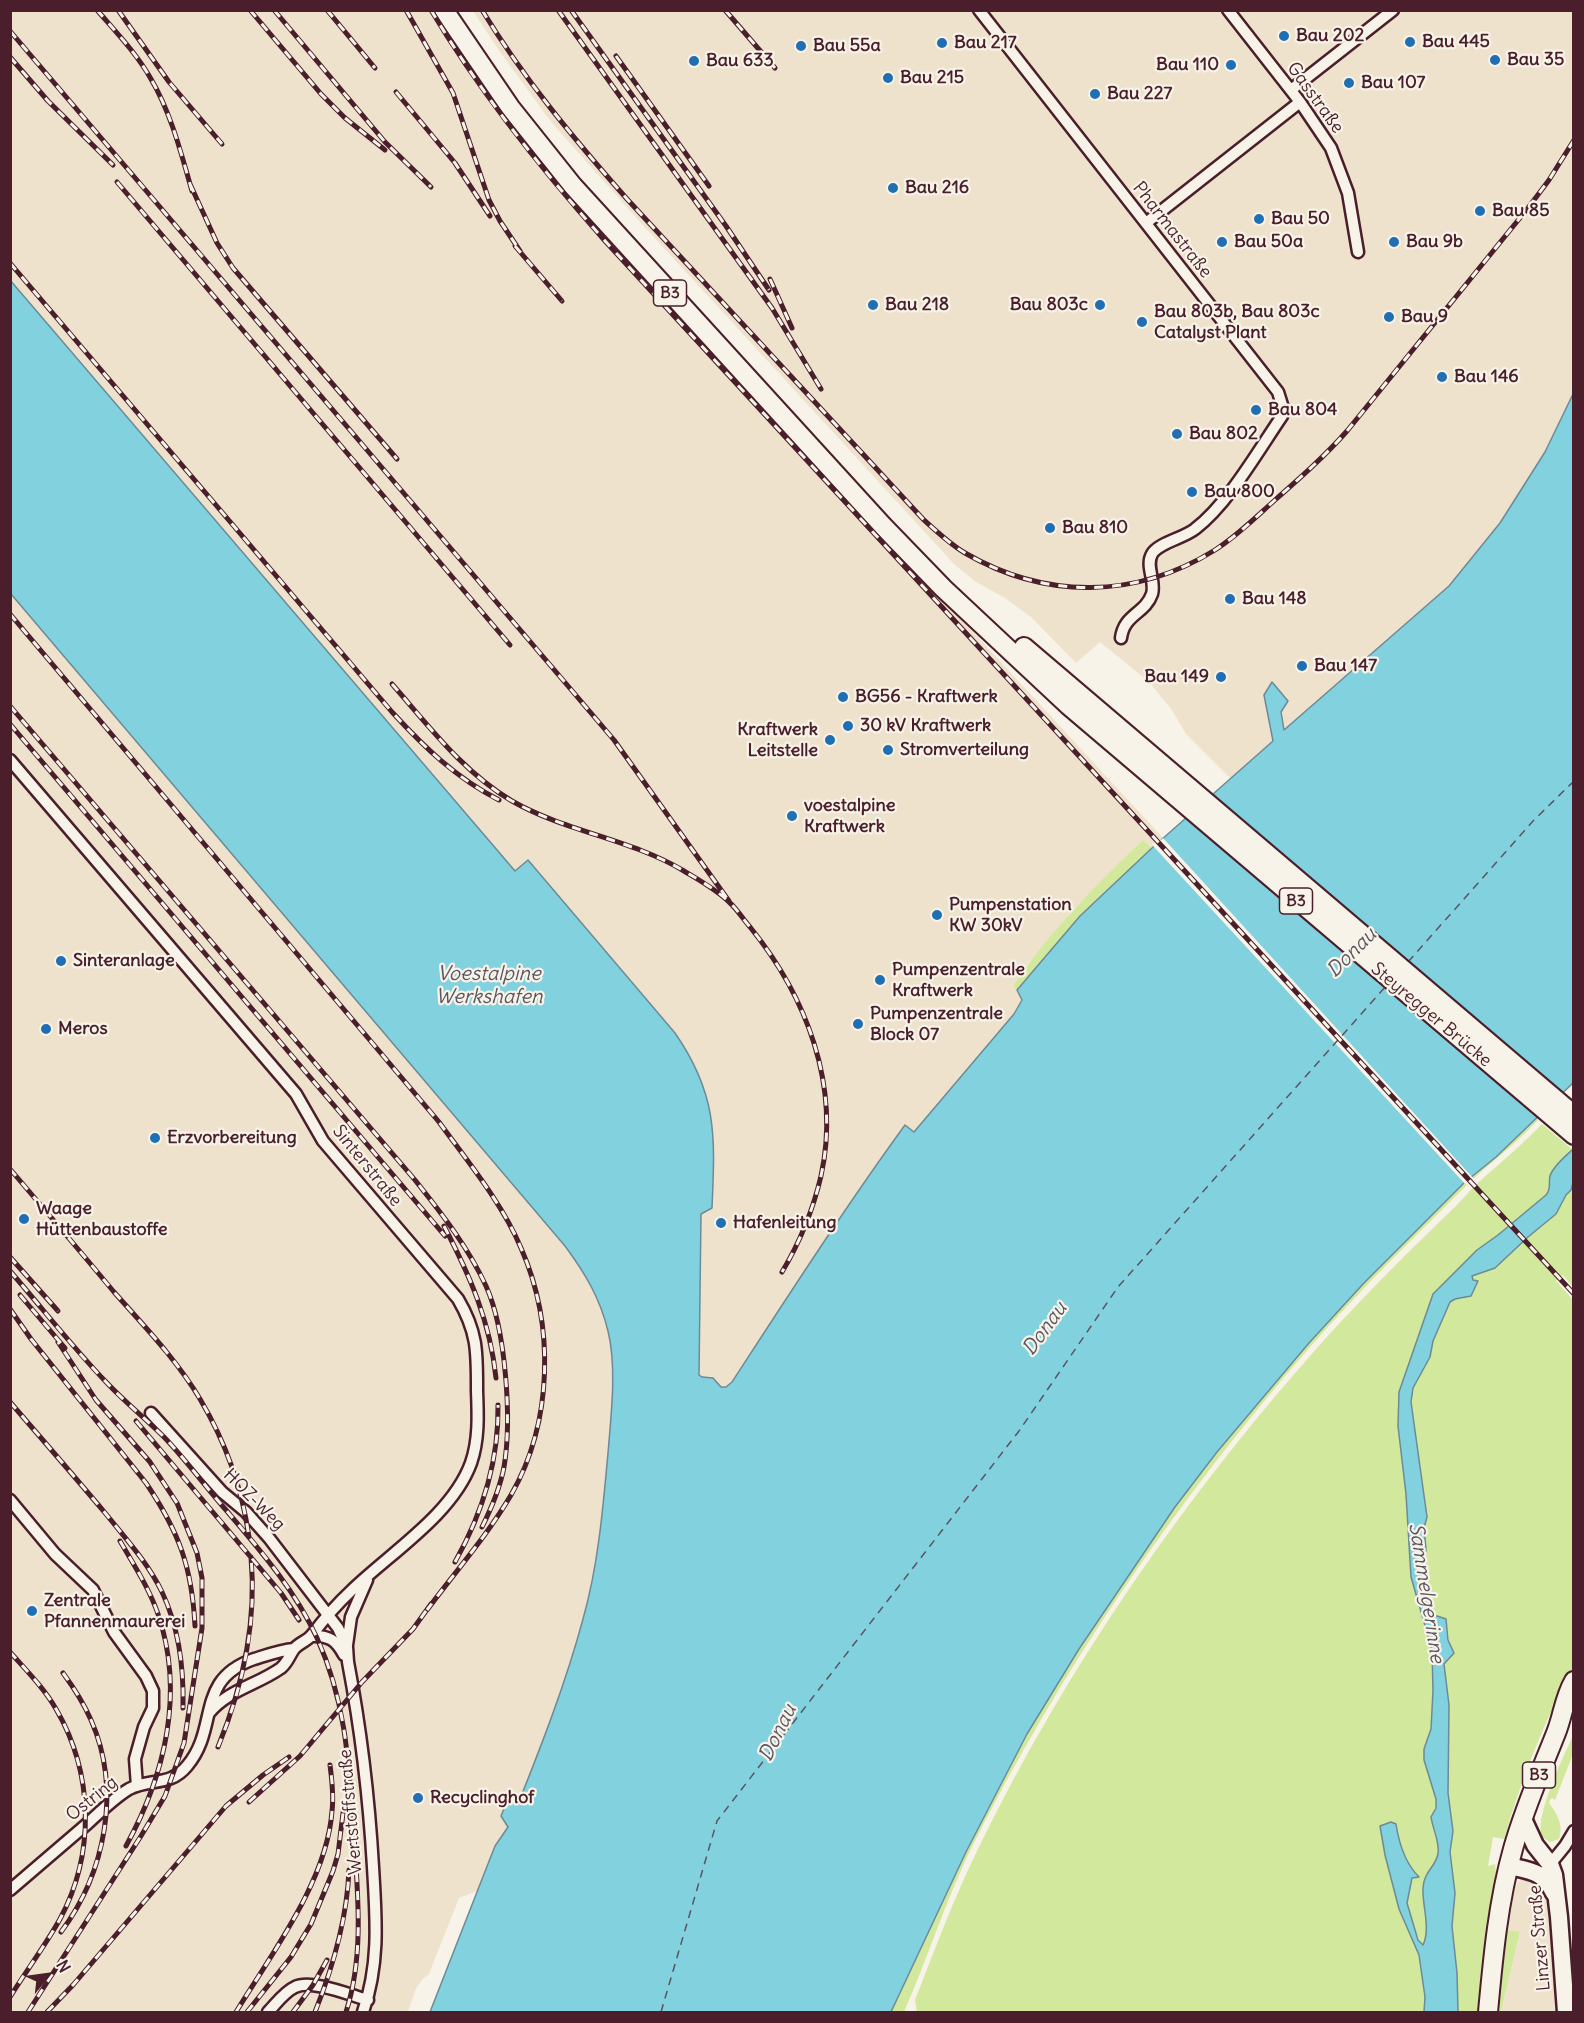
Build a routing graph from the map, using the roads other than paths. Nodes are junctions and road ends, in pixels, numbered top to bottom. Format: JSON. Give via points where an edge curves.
{"nodes":[{"id":1,"x":444,"y":10,"type":"edge"},
{"id":2,"x":458,"y":10,"type":"edge"},
{"id":3,"x":978,"y":10,"type":"edge"},
{"id":4,"x":1227,"y":10,"type":"edge"},
{"id":5,"x":1393,"y":10,"type":"edge"},
{"id":6,"x":1291,"y":90,"type":"junction"},
{"id":7,"x":1300,"y":102,"type":"junction"},
{"id":8,"x":1146,"y":223,"type":"junction"},
{"id":9,"x":1358,"y":252,"type":"dead end"},
{"id":10,"x":1121,"y":638,"type":"dead end"},
{"id":11,"x":1130,"y":749,"type":"junction"},
{"id":12,"x":10,"y":760,"type":"edge"},
{"id":13,"x":1574,"y":1115,"type":"edge"},
{"id":14,"x":1574,"y":1135,"type":"edge"},
{"id":15,"x":151,"y":1413,"type":"dead end"},
{"id":16,"x":10,"y":1500,"type":"edge"},
{"id":17,"x":371,"y":1572,"type":"junction"},
{"id":18,"x":327,"y":1615,"type":"junction"},
{"id":19,"x":311,"y":1636,"type":"junction"},
{"id":20,"x":347,"y":1647,"type":"junction"},
{"id":21,"x":294,"y":1649,"type":"junction"},
{"id":22,"x":348,"y":1662,"type":"junction"},
{"id":23,"x":1574,"y":1681,"type":"edge"},
{"id":24,"x":1574,"y":1710,"type":"edge"},
{"id":25,"x":209,"y":1713,"type":"junction"},
{"id":26,"x":1557,"y":1731,"type":"junction"},
{"id":27,"x":136,"y":1786,"type":"junction"},
{"id":28,"x":1523,"y":1819,"type":"junction"},
{"id":29,"x":1574,"y":1831,"type":"edge"},
{"id":30,"x":1511,"y":1858,"type":"junction"},
{"id":31,"x":1545,"y":1869,"type":"junction"},
{"id":32,"x":10,"y":1890,"type":"edge"},
{"id":33,"x":368,"y":2000,"type":"junction"},
{"id":34,"x":268,"y":2013,"type":"edge"},
{"id":35,"x":363,"y":2013,"type":"edge"},
{"id":36,"x":1488,"y":2013,"type":"edge"},
{"id":37,"x":1566,"y":2013,"type":"edge"}],
"edges":[{"from":1,"to":11,"type":"main road","number":"B3","via":[[538,144],[915,560],[1068,705]]},
{"from":2,"to":11,"type":"main road","number":"B3","via":[[520,102],[581,178],[890,516],[977,605]]},
{"from":3,"to":8,"type":"street","name":"Pharmastraße"},
{"from":4,"to":6,"type":"street","name":"Gasstraße"},
{"from":5,"to":6,"type":"street"},
{"from":6,"to":7,"type":"street","name":"Gasstraße"},
{"from":7,"to":8,"type":"street"},
{"from":7,"to":9,"type":"street","name":"Gasstraße","via":[[1320,129],[1340,169],[1354,219]]},
{"from":8,"to":10,"type":"street","name":"Pharmastraße","via":[[1278,392],[1283,408],[1282,416],[1214,513],[1187,536],[1160,546],[1151,555],[1152,593],[1122,628]]},
{"from":11,"to":13,"type":"main road","name":"Steyregger Brücke","number":"B3"},
{"from":11,"to":14,"type":"main road","name":"Steyregger Brücke","number":"B3"},
{"from":12,"to":17,"type":"street","name":"Sinterstraße","via":[[296,1094],[323,1141],[458,1299],[469,1318],[477,1354],[478,1424],[471,1462],[442,1509]]},
{"from":15,"to":18,"type":"street","name":"HOZ-Weg","via":[[222,1492],[256,1523]]},
{"from":16,"to":27,"type":"street","via":[[55,1554],[93,1590],[114,1632],[153,1691],[153,1708],[135,1759]]},
{"from":17,"to":18,"type":"street","name":"Sinterstraße"},
{"from":17,"to":20,"type":"street","via":[[355,1606]]},
{"from":18,"to":19,"type":"street","name":"Ostring"},
{"from":18,"to":20,"type":"street","name":"Wertstoffstraße"},
{"from":19,"to":21,"type":"street","name":"Ostring"},
{"from":19,"to":22,"type":"street","via":[[332,1639]]},
{"from":20,"to":22,"type":"street","name":"Wertstoffstraße"},
{"from":21,"to":25,"type":"street","name":"Ostring","via":[[281,1668],[230,1694]]},
{"from":21,"to":25,"type":"street","name":"Ostring","via":[[231,1670],[218,1686]]},
{"from":22,"to":33,"type":"street","name":"Wertstoffstraße","via":[[364,1755],[372,1855],[376,1948]]},
{"from":23,"to":26,"type":"main road","number":"B3"},
{"from":24,"to":26,"type":"main road","number":"B3"},
{"from":25,"to":27,"type":"street","name":"Ostring","via":[[186,1768],[172,1778]]},
{"from":26,"to":28,"type":"main road","number":"B3"},
{"from":27,"to":32,"type":"street","name":"Ostring","via":[[113,1801]]},
{"from":28,"to":30,"type":"main road","number":"B3"},
{"from":28,"to":31,"type":"street"},
{"from":29,"to":31,"type":"street"},
{"from":30,"to":31,"type":"street","name":"Linzer Straße","via":[[1541,1858]]},
{"from":30,"to":36,"type":"main road","number":"B3","via":[[1496,1935]]},
{"from":31,"to":37,"type":"street","name":"Linzer Straße","via":[[1554,1875]]},
{"from":33,"to":34,"type":"street","via":[[301,1984],[288,1991]]},
{"from":33,"to":35,"type":"street","name":"Wertstoffstraße"}]}
